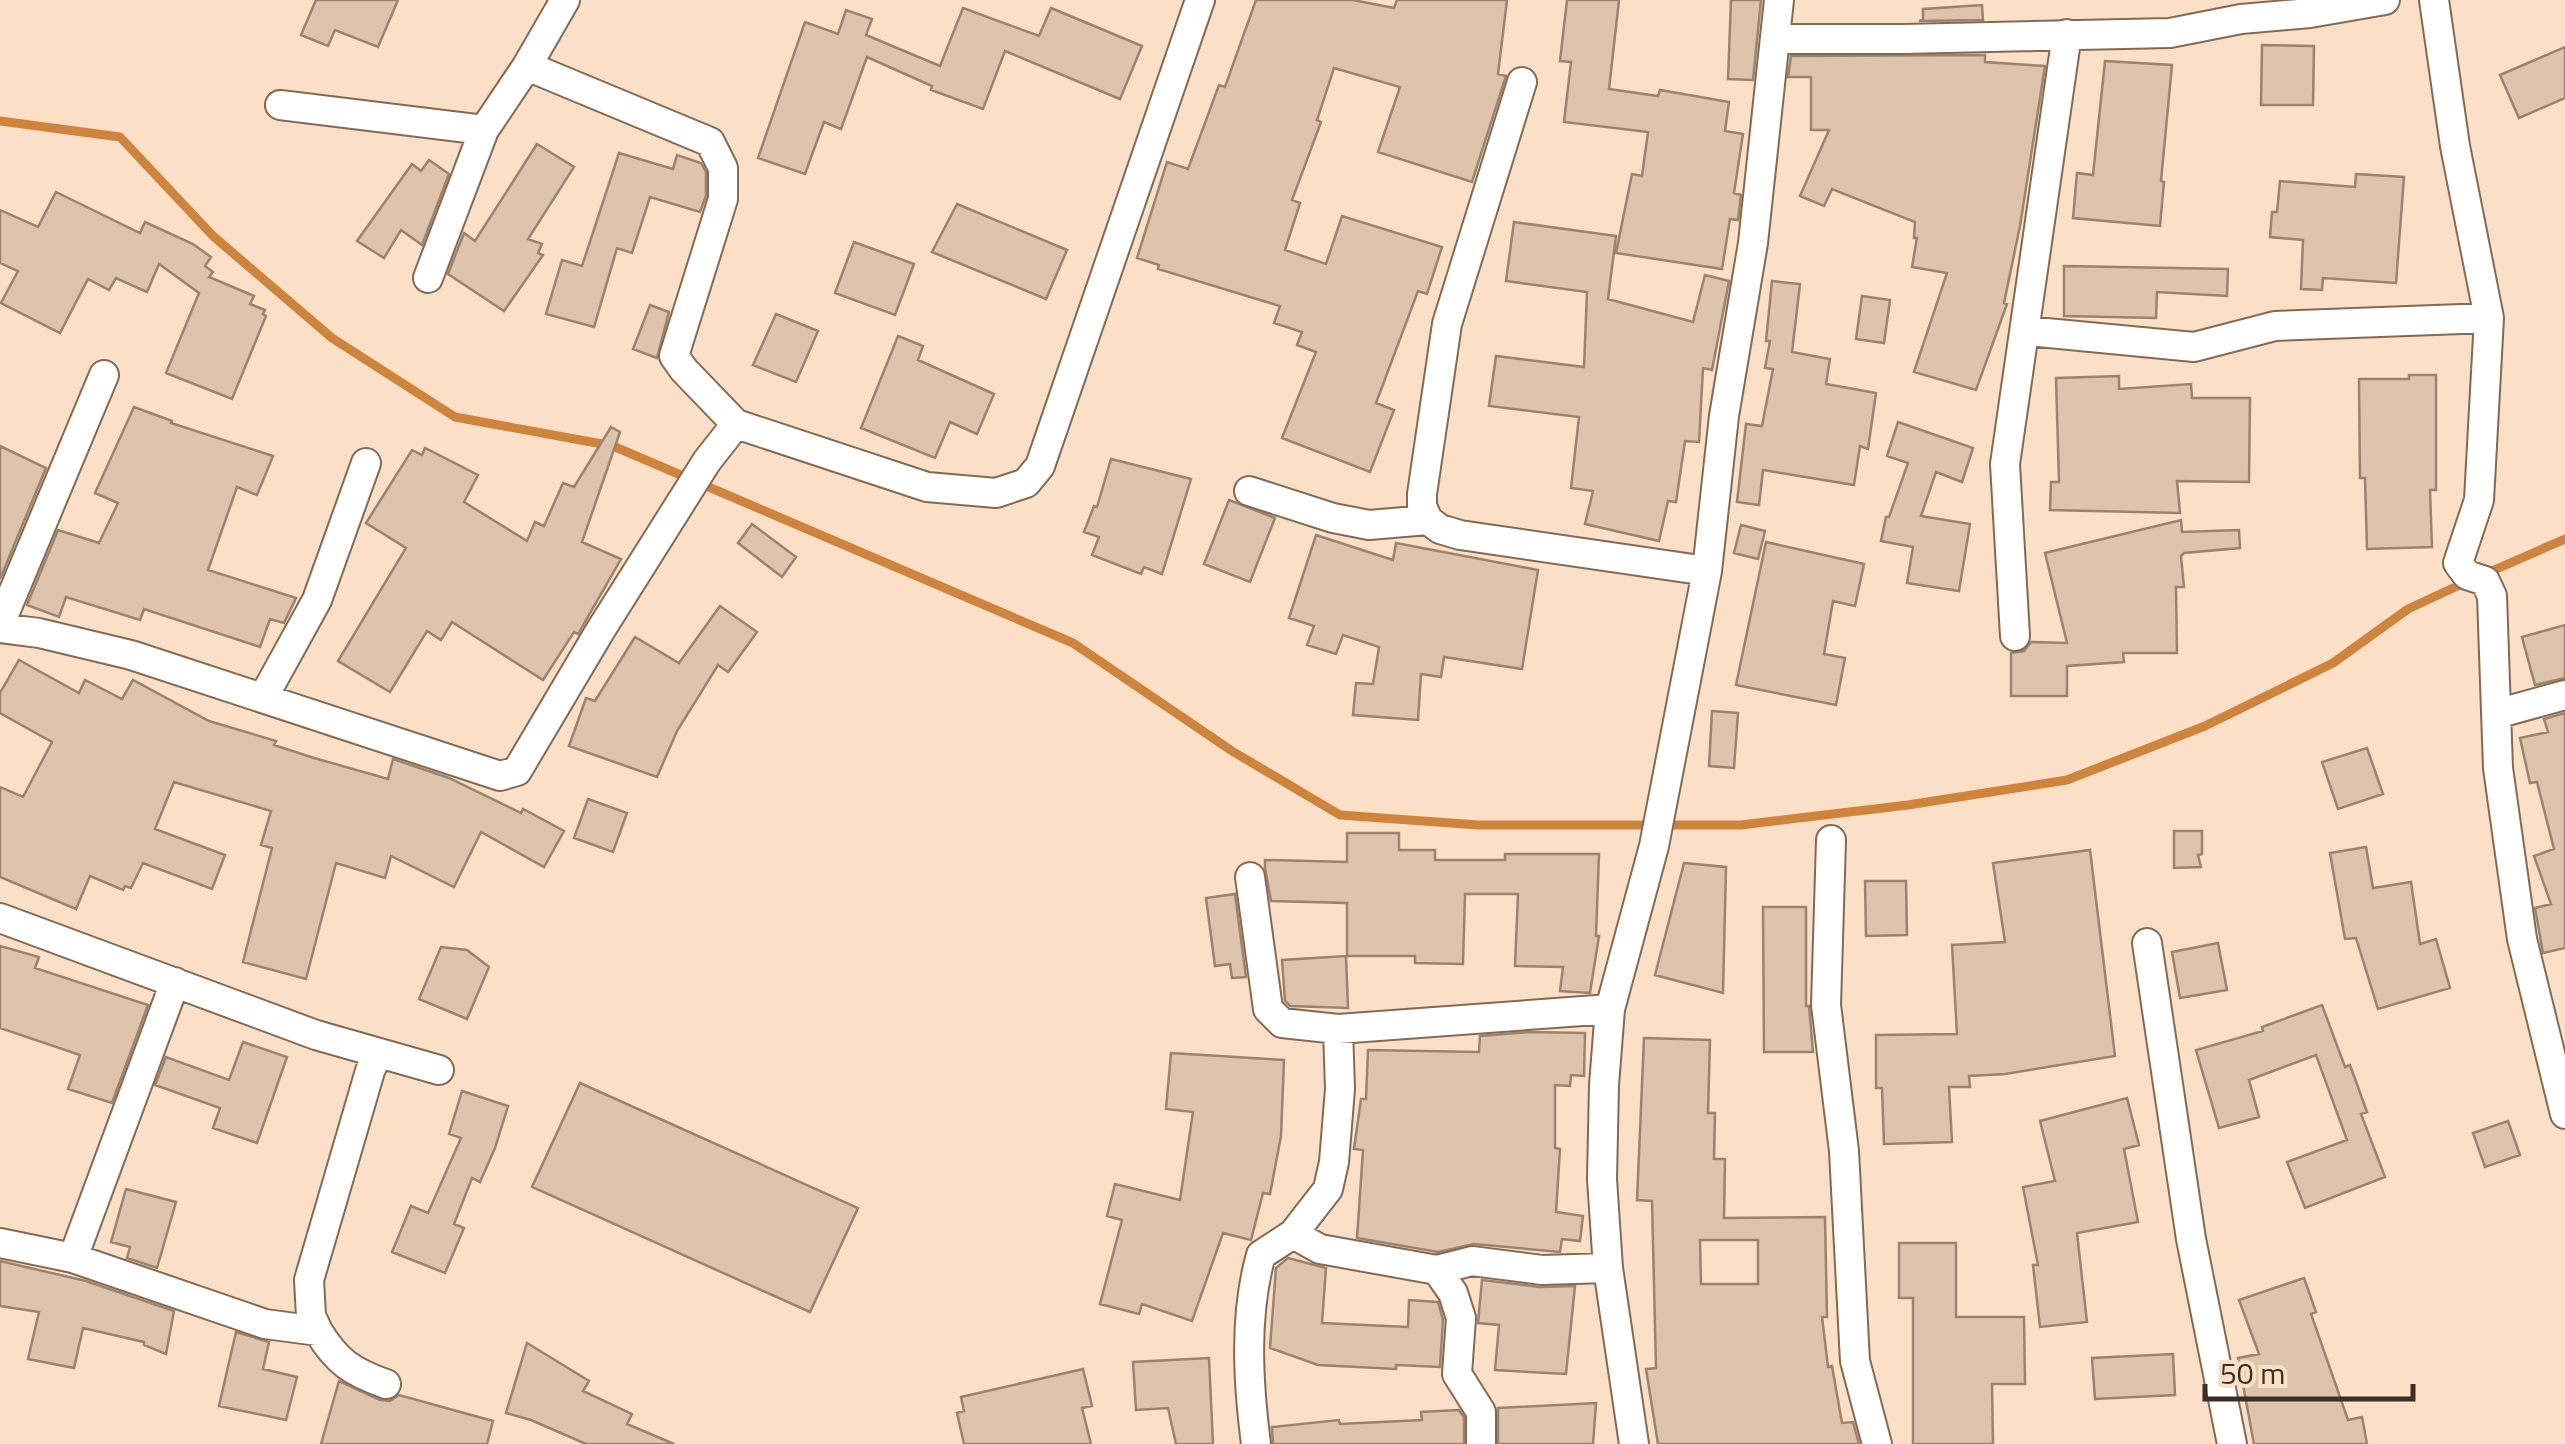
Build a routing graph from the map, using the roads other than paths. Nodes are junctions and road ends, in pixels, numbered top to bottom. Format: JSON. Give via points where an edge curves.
{"nodes":[{"id":1,"x":565,"y":0,"type":"edge"},
{"id":2,"x":1200,"y":0,"type":"edge"},
{"id":3,"x":1779,"y":0,"type":"edge"},
{"id":4,"x":2385,"y":0,"type":"edge"},
{"id":5,"x":2434,"y":0,"type":"edge"},
{"id":6,"x":2067,"y":34,"type":"junction"},
{"id":7,"x":1776,"y":38,"type":"junction"},
{"id":8,"x":527,"y":66,"type":"junction"},
{"id":9,"x":1522,"y":82,"type":"dead end"},
{"id":10,"x":280,"y":106,"type":"dead end"},
{"id":11,"x":484,"y":130,"type":"junction"},
{"id":12,"x":428,"y":278,"type":"dead end"},
{"id":13,"x":2489,"y":318,"type":"junction"},
{"id":14,"x":2027,"y":331,"type":"junction"},
{"id":15,"x":104,"y":375,"type":"dead end"},
{"id":16,"x":721,"y":443,"type":"junction"},
{"id":17,"x":366,"y":462,"type":"dead end"},
{"id":18,"x":1249,"y":491,"type":"dead end"},
{"id":19,"x":1428,"y":520,"type":"junction"},
{"id":20,"x":1707,"y":571,"type":"junction"},
{"id":21,"x":0,"y":626,"type":"edge"},
{"id":22,"x":2015,"y":636,"type":"dead end"},
{"id":23,"x":2565,"y":695,"type":"edge"},
{"id":24,"x":263,"y":698,"type":"junction"},
{"id":25,"x":2496,"y":714,"type":"junction"},
{"id":26,"x":1831,"y":840,"type":"dead end"},
{"id":27,"x":1250,"y":877,"type":"dead end"},
{"id":28,"x":0,"y":918,"type":"edge"},
{"id":29,"x":2147,"y":943,"type":"dead end"},
{"id":30,"x":175,"y":982,"type":"junction"},
{"id":31,"x":1610,"y":1009,"type":"junction"},
{"id":32,"x":1338,"y":1029,"type":"junction"},
{"id":33,"x":378,"y":1053,"type":"junction"},
{"id":34,"x":2559,"y":1056,"type":"edge"},
{"id":35,"x":439,"y":1070,"type":"dead end"},
{"id":36,"x":2565,"y":1114,"type":"edge"},
{"id":37,"x":1293,"y":1234,"type":"junction"},
{"id":38,"x":0,"y":1243,"type":"edge"},
{"id":39,"x":72,"y":1258,"type":"junction"},
{"id":40,"x":1608,"y":1268,"type":"junction"},
{"id":41,"x":1437,"y":1270,"type":"junction"},
{"id":42,"x":318,"y":1331,"type":"junction"},
{"id":43,"x":386,"y":1384,"type":"dead end"},
{"id":44,"x":1256,"y":1444,"type":"edge"},
{"id":45,"x":1481,"y":1444,"type":"edge"},
{"id":46,"x":1634,"y":1444,"type":"edge"},
{"id":47,"x":1877,"y":1444,"type":"edge"},
{"id":48,"x":2232,"y":1444,"type":"edge"}],
"edges":[{"from":1,"to":8,"type":"street"},
{"from":2,"to":16,"type":"street","via":[[1040,466],[1026,483],[996,493],[926,487]]},
{"from":3,"to":7,"type":"street"},
{"from":4,"to":6,"type":"street","via":[[2170,33]]},
{"from":5,"to":13,"type":"street"},
{"from":6,"to":7,"type":"street"},
{"from":6,"to":14,"type":"street"},
{"from":7,"to":20,"type":"street"},
{"from":8,"to":11,"type":"street"},
{"from":8,"to":16,"type":"street","via":[[710,142],[724,168],[724,199],[674,356]]},
{"from":9,"to":19,"type":"street","via":[[1447,324],[1422,494]]},
{"from":10,"to":11,"type":"street"},
{"from":11,"to":12,"type":"street"},
{"from":13,"to":14,"type":"street","via":[[2276,326],[2194,347]]},
{"from":13,"to":25,"type":"street","via":[[2478,500],[2458,563],[2485,581],[2492,596]]},
{"from":14,"to":22,"type":"street","via":[[2006,464]]},
{"from":15,"to":21,"type":"street"},
{"from":16,"to":24,"type":"street","via":[[517,771],[500,776]]},
{"from":17,"to":24,"type":"street","via":[[317,600]]},
{"from":18,"to":19,"type":"street","via":[[1369,525]]},
{"from":19,"to":20,"type":"street","via":[[1460,536]]},
{"from":20,"to":31,"type":"street","via":[[1654,846]]},
{"from":21,"to":24,"type":"street","via":[[131,654]]},
{"from":23,"to":25,"type":"street"},
{"from":25,"to":34,"type":"street","via":[[2522,939]]},
{"from":26,"to":47,"type":"street","via":[[1826,1005],[1844,1150],[1855,1361]]},
{"from":27,"to":32,"type":"street","via":[[1268,1009],[1282,1023]]},
{"from":28,"to":30,"type":"street"},
{"from":29,"to":48,"type":"street","via":[[2191,1239]]},
{"from":30,"to":33,"type":"street"},
{"from":30,"to":39,"type":"street"},
{"from":31,"to":32,"type":"street"},
{"from":31,"to":40,"type":"street","via":[[1602,1179]]},
{"from":32,"to":37,"type":"street","via":[[1334,1162],[1328,1189]]},
{"from":33,"to":35,"type":"street"},
{"from":33,"to":42,"type":"street","via":[[309,1280]]},
{"from":34,"to":36,"type":"street"},
{"from":37,"to":41,"type":"street","via":[[1320,1249]]},
{"from":37,"to":44,"type":"street","via":[[1261,1255],[1254,1280],[1248,1387]]},
{"from":38,"to":39,"type":"street"},
{"from":39,"to":42,"type":"street","via":[[265,1324]]},
{"from":40,"to":41,"type":"street","via":[[1542,1270],[1472,1261]]},
{"from":40,"to":46,"type":"street"},
{"from":41,"to":45,"type":"street","via":[[1461,1318],[1457,1374],[1481,1412]]},
{"from":42,"to":43,"type":"street","via":[[354,1373]]}]}
